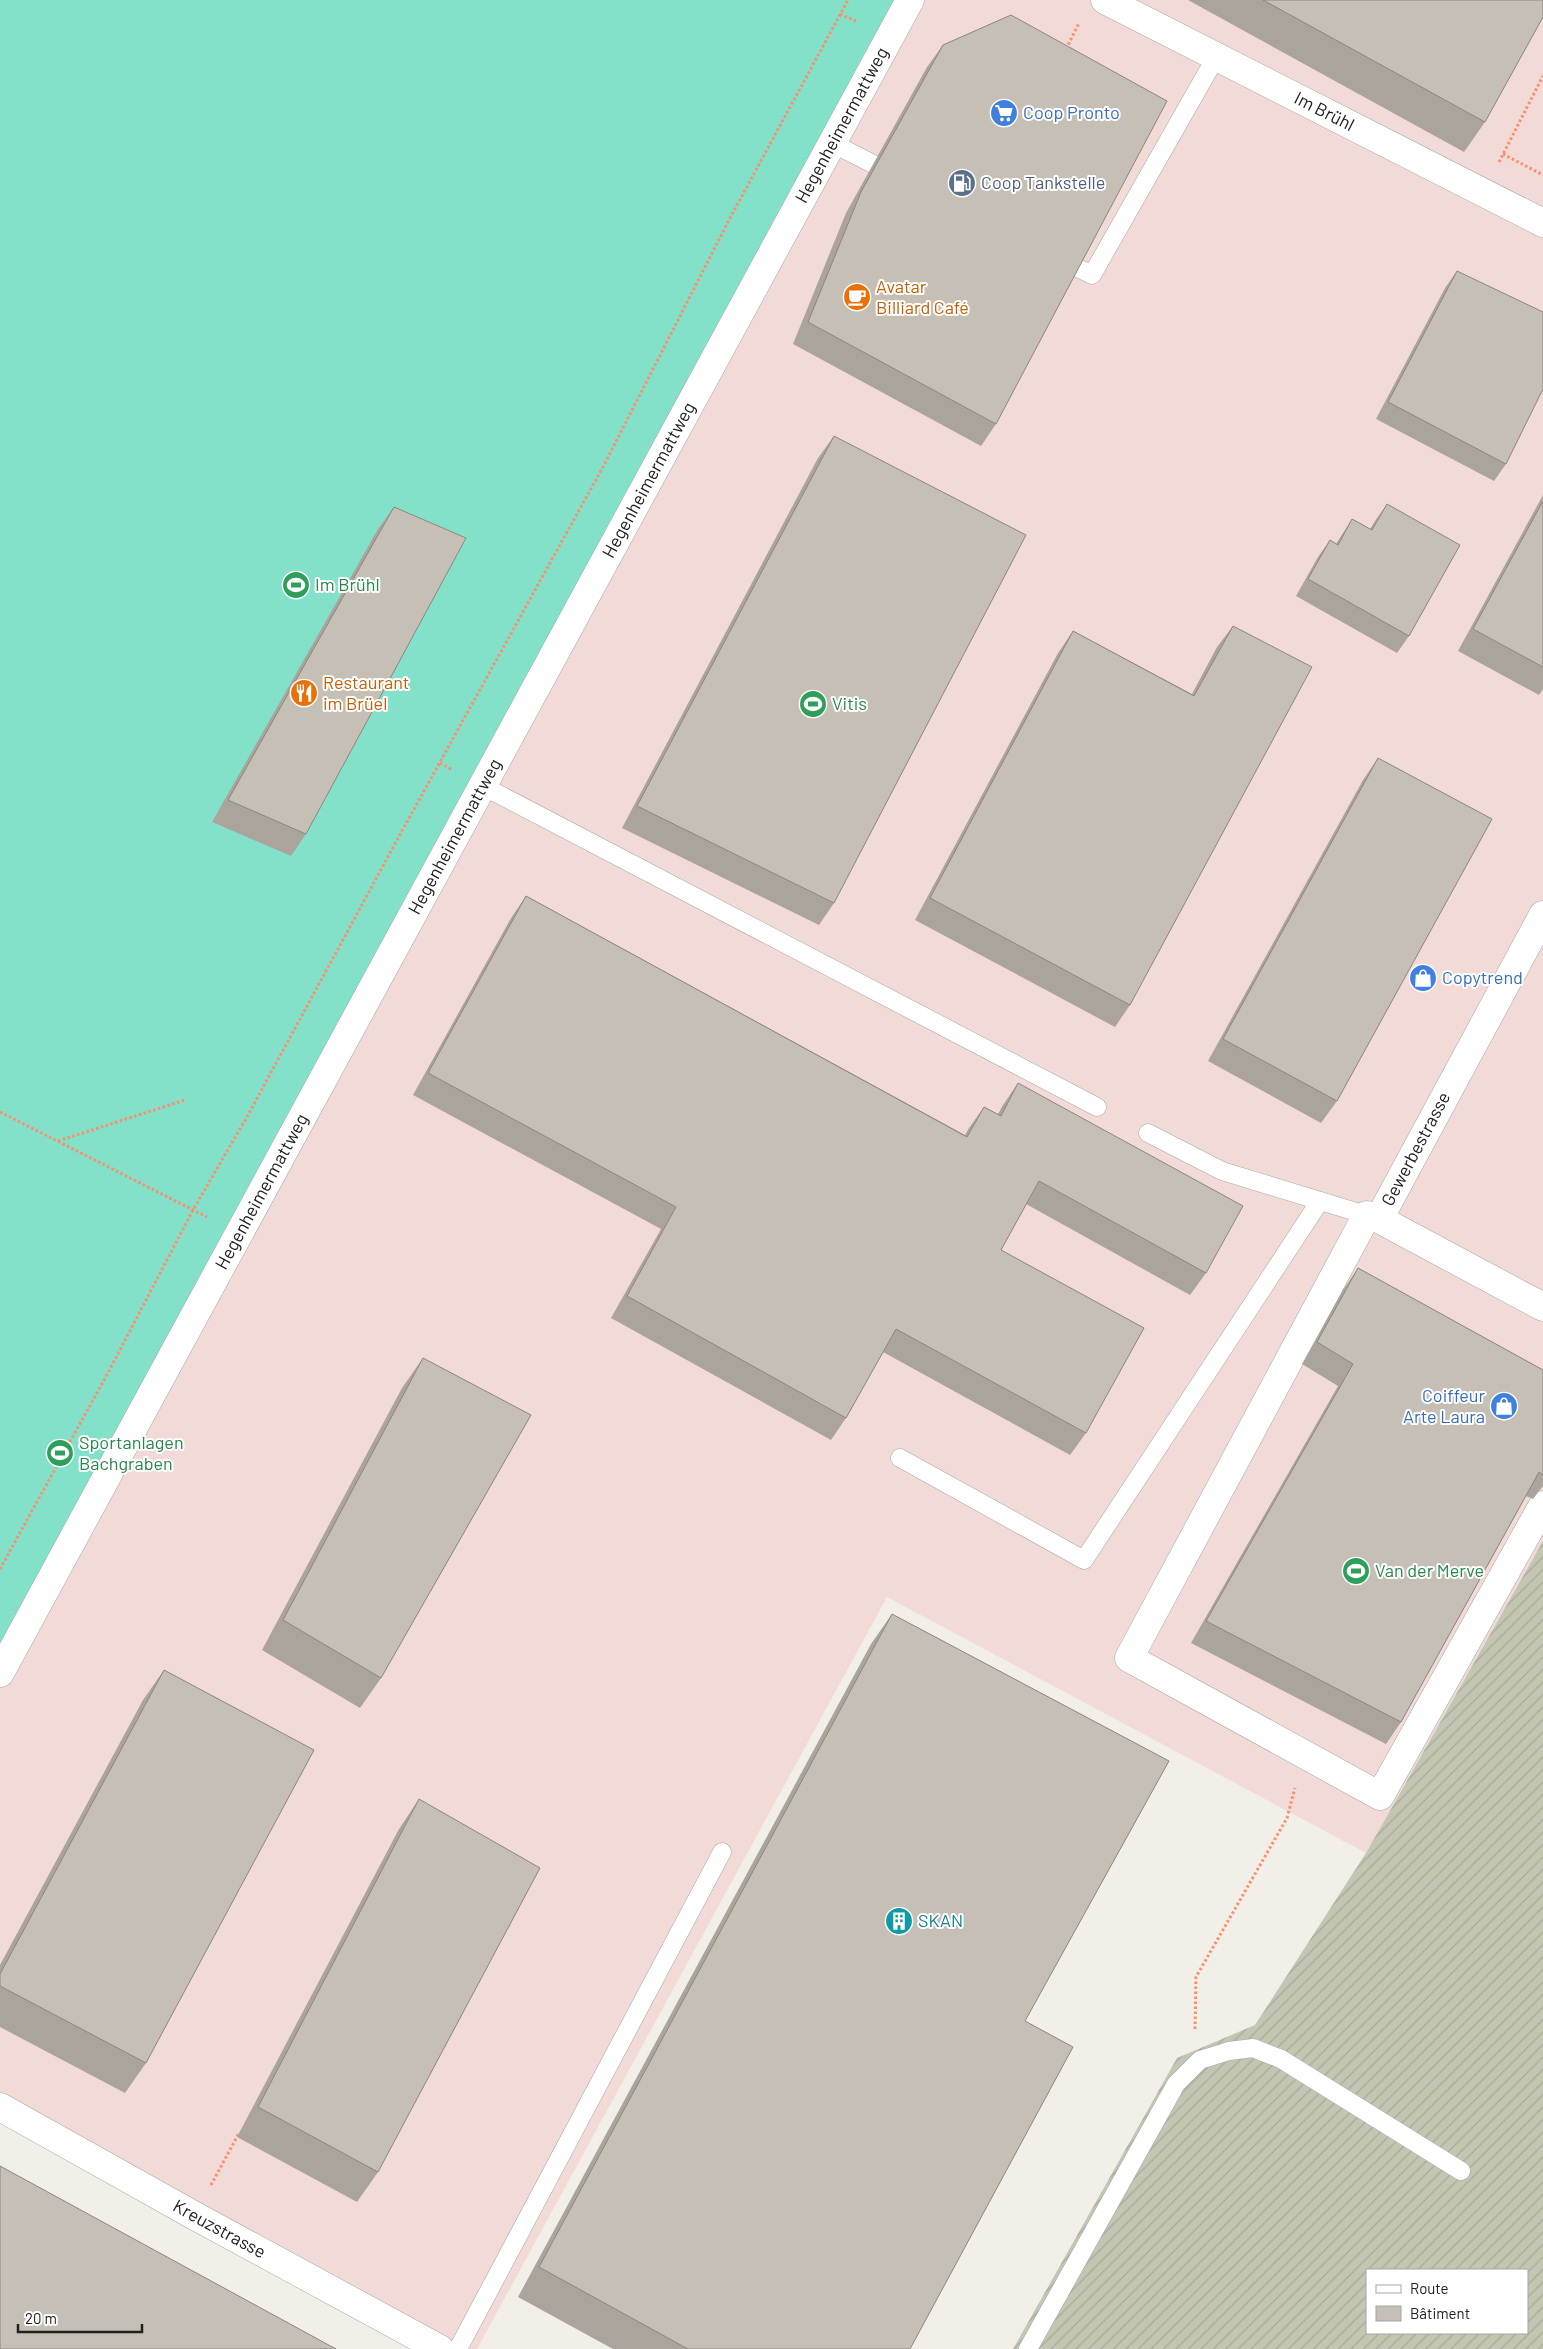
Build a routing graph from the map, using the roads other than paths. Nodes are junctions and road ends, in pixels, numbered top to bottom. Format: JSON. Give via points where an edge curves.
{"nodes":[{"id":1,"x":910,"y":0,"type":"edge"},
{"id":2,"x":1105,"y":0,"type":"edge"},
{"id":3,"x":1216,"y":57,"type":"junction"},
{"id":4,"x":832,"y":143,"type":"junction"},
{"id":5,"x":873,"y":164,"type":"dead end"},
{"id":6,"x":1543,"y":223,"type":"edge"},
{"id":7,"x":1076,"y":267,"type":"edge"},
{"id":8,"x":483,"y":786,"type":"junction"},
{"id":9,"x":1543,"y":915,"type":"edge"},
{"id":10,"x":1097,"y":1107,"type":"dead end"},
{"id":11,"x":1148,"y":1133,"type":"dead end"},
{"id":12,"x":1320,"y":1201,"type":"junction"},
{"id":13,"x":1373,"y":1217,"type":"junction"},
{"id":14,"x":1543,"y":1307,"type":"edge"},
{"id":15,"x":900,"y":1458,"type":"dead end"},
{"id":16,"x":1543,"y":1505,"type":"edge"},
{"id":17,"x":0,"y":1673,"type":"edge"},
{"id":18,"x":722,"y":1852,"type":"dead end"},
{"id":19,"x":0,"y":2107,"type":"edge"},
{"id":20,"x":1461,"y":2171,"type":"dead end"},
{"id":21,"x":440,"y":2349,"type":"edge"},
{"id":22,"x":458,"y":2349,"type":"edge"},
{"id":23,"x":1028,"y":2349,"type":"edge"}],
"edges":[{"from":1,"to":4,"type":"street","name":"Hegenheimermattweg"},
{"from":2,"to":3,"type":"street","name":"Im Brühl"},
{"from":3,"to":6,"type":"street","name":"Im Brühl"},
{"from":3,"to":7,"type":"lane","via":[[1092,275]]},
{"from":4,"to":5,"type":"lane"},
{"from":4,"to":8,"type":"street","name":"Hegenheimermattweg"},
{"from":8,"to":10,"type":"lane"},
{"from":8,"to":17,"type":"street","name":"Hegenheimermattweg"},
{"from":9,"to":13,"type":"street","name":"Gewerbestrasse"},
{"from":11,"to":12,"type":"lane","via":[[1222,1171]]},
{"from":12,"to":13,"type":"lane"},
{"from":12,"to":15,"type":"lane","via":[[1084,1560]]},
{"from":13,"to":14,"type":"street","name":"Gewerbestrasse"},
{"from":13,"to":16,"type":"street","via":[[1128,1658],[1380,1796]]},
{"from":18,"to":22,"type":"lane"},
{"from":19,"to":21,"type":"street","name":"Kreuzstrasse"},
{"from":20,"to":23,"type":"lane","via":[[1281,2059],[1253,2048],[1200,2060],[1176,2084]]}]}
